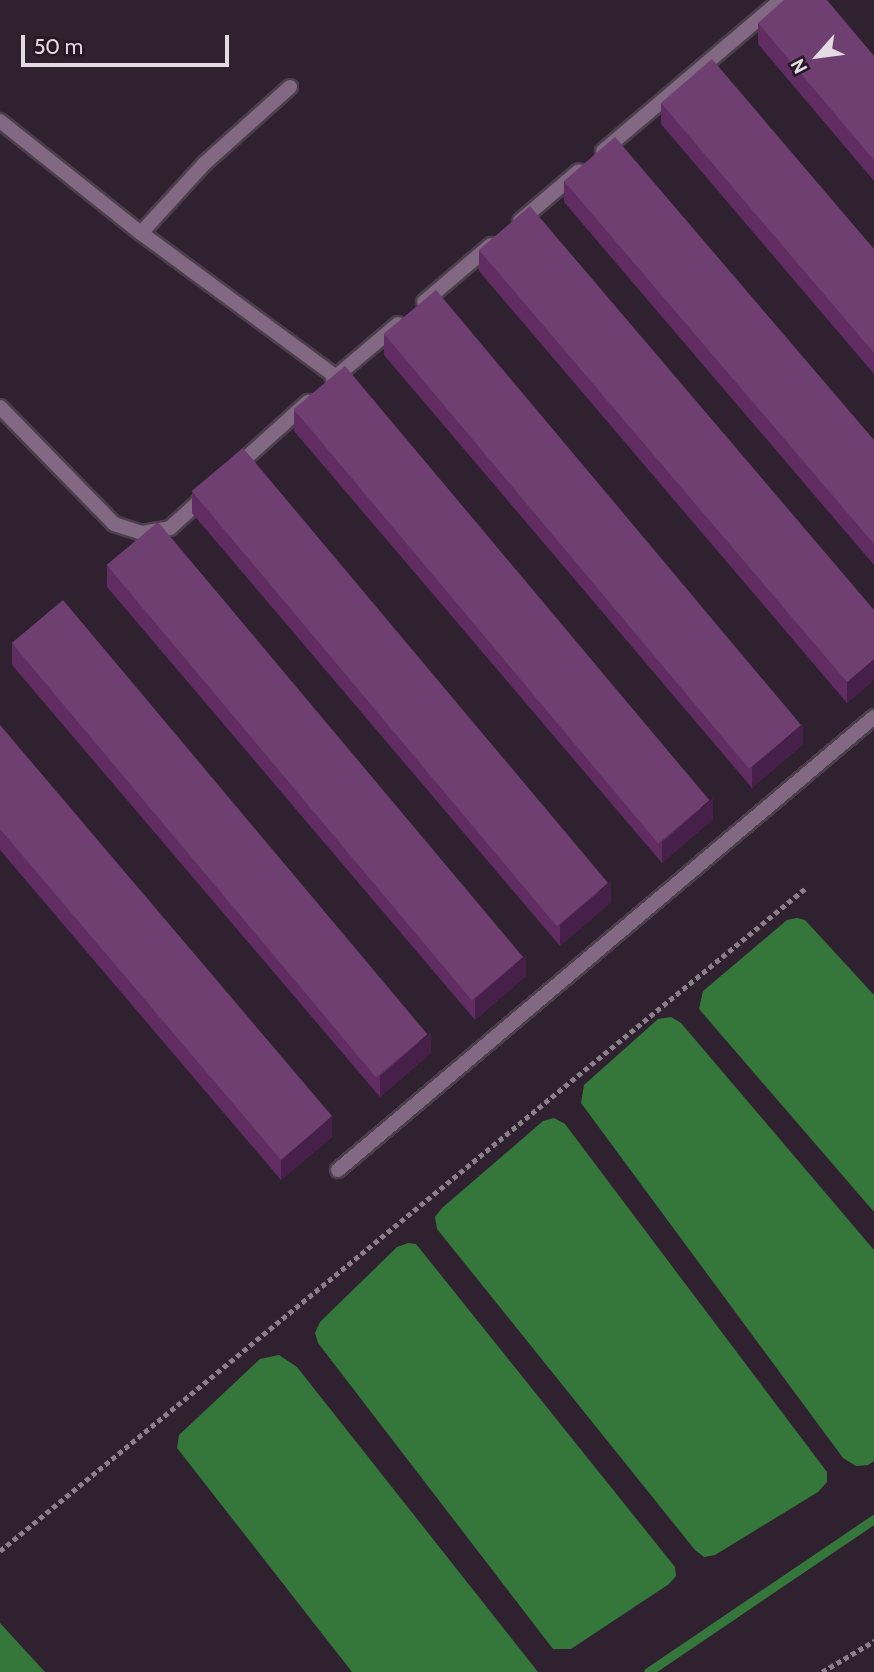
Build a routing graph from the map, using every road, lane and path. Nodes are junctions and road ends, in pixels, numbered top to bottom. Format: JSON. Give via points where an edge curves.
{"nodes":[{"id":1,"x":780,"y":0,"type":"edge"},
{"id":2,"x":290,"y":87,"type":"dead end"},
{"id":3,"x":0,"y":121,"type":"edge"},
{"id":4,"x":141,"y":233,"type":"junction"},
{"id":5,"x":326,"y":386,"type":"junction"},
{"id":6,"x":0,"y":407,"type":"edge"},
{"id":7,"x":874,"y":717,"type":"edge"},
{"id":8,"x":807,"y":887,"type":"dead end"},
{"id":9,"x":338,"y":1170,"type":"dead end"},
{"id":10,"x":0,"y":1551,"type":"edge"},
{"id":11,"x":874,"y":1640,"type":"edge"},
{"id":12,"x":822,"y":1672,"type":"edge"}],
"edges":[{"from":1,"to":5,"type":"lane"},
{"from":2,"to":4,"type":"lane","via":[[205,163]]},
{"from":3,"to":4,"type":"lane"},
{"from":4,"to":5,"type":"lane"},
{"from":5,"to":6,"type":"lane","via":[[170,528],[142,533],[114,524]]},
{"from":7,"to":9,"type":"lane"},
{"from":8,"to":10,"type":"path"},
{"from":11,"to":12,"type":"path"}]}
